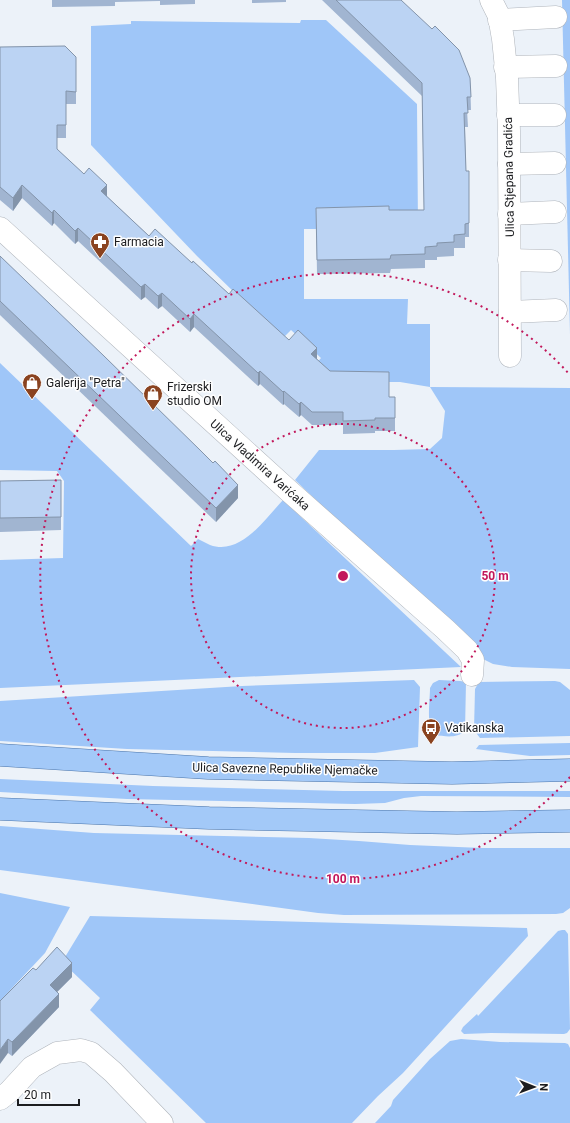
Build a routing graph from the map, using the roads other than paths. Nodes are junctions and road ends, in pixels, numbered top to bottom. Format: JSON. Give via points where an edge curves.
{"nodes":[{"id":1,"x":490,"y":0,"type":"edge"},
{"id":2,"x":556,"y":17,"type":"dead end"},
{"id":3,"x":499,"y":20,"type":"junction"},
{"id":4,"x":556,"y":66,"type":"dead end"},
{"id":5,"x":505,"y":67,"type":"junction"},
{"id":6,"x":508,"y":115,"type":"junction"},
{"id":7,"x":555,"y":115,"type":"dead end"},
{"id":8,"x":555,"y":163,"type":"dead end"},
{"id":9,"x":509,"y":164,"type":"junction"},
{"id":10,"x":555,"y":212,"type":"dead end"},
{"id":11,"x":509,"y":214,"type":"junction"},
{"id":12,"x":0,"y":228,"type":"edge"},
{"id":13,"x":509,"y":260,"type":"junction"},
{"id":14,"x":551,"y":261,"type":"dead end"},
{"id":15,"x":556,"y":310,"type":"dead end"},
{"id":16,"x":510,"y":312,"type":"junction"},
{"id":17,"x":510,"y":356,"type":"dead end"},
{"id":18,"x":472,"y":675,"type":"dead end"},
{"id":19,"x":0,"y":755,"type":"edge"},
{"id":20,"x":570,"y":770,"type":"edge"},
{"id":21,"x":0,"y":809,"type":"edge"},
{"id":22,"x":570,"y":821,"type":"edge"},
{"id":23,"x":0,"y":1099,"type":"edge"},
{"id":24,"x":162,"y":1123,"type":"edge"}],
"edges":[{"from":1,"to":3,"type":"street","name":"Ulica Stjepana Gradića"},
{"from":2,"to":3,"type":"street"},
{"from":3,"to":5,"type":"street","name":"Ulica Stjepana Gradića","via":[[504,39]]},
{"from":4,"to":5,"type":"street"},
{"from":5,"to":6,"type":"street","name":"Ulica Stjepana Gradića"},
{"from":6,"to":7,"type":"street"},
{"from":6,"to":9,"type":"street","name":"Ulica Stjepana Gradića"},
{"from":8,"to":9,"type":"street"},
{"from":9,"to":11,"type":"street","name":"Ulica Stjepana Gradića"},
{"from":10,"to":11,"type":"street"},
{"from":11,"to":13,"type":"street","name":"Ulica Stjepana Gradića"},
{"from":12,"to":18,"type":"street","name":"Ulica Vladimira Varićaka","via":[[280,484],[445,628],[467,650],[473,660]]},
{"from":13,"to":14,"type":"street"},
{"from":13,"to":16,"type":"street","name":"Ulica Stjepana Gradića"},
{"from":15,"to":16,"type":"street"},
{"from":16,"to":17,"type":"street","name":"Ulica Stjepana Gradića"},
{"from":19,"to":20,"type":"main road","name":"Ulica Savezne Republike Njemačke","via":[[216,768],[452,773]]},
{"from":21,"to":22,"type":"main road","via":[[217,818],[457,823]]},
{"from":23,"to":24,"type":"street","via":[[32,1067],[57,1053],[81,1050],[91,1053],[113,1072]]}]}
